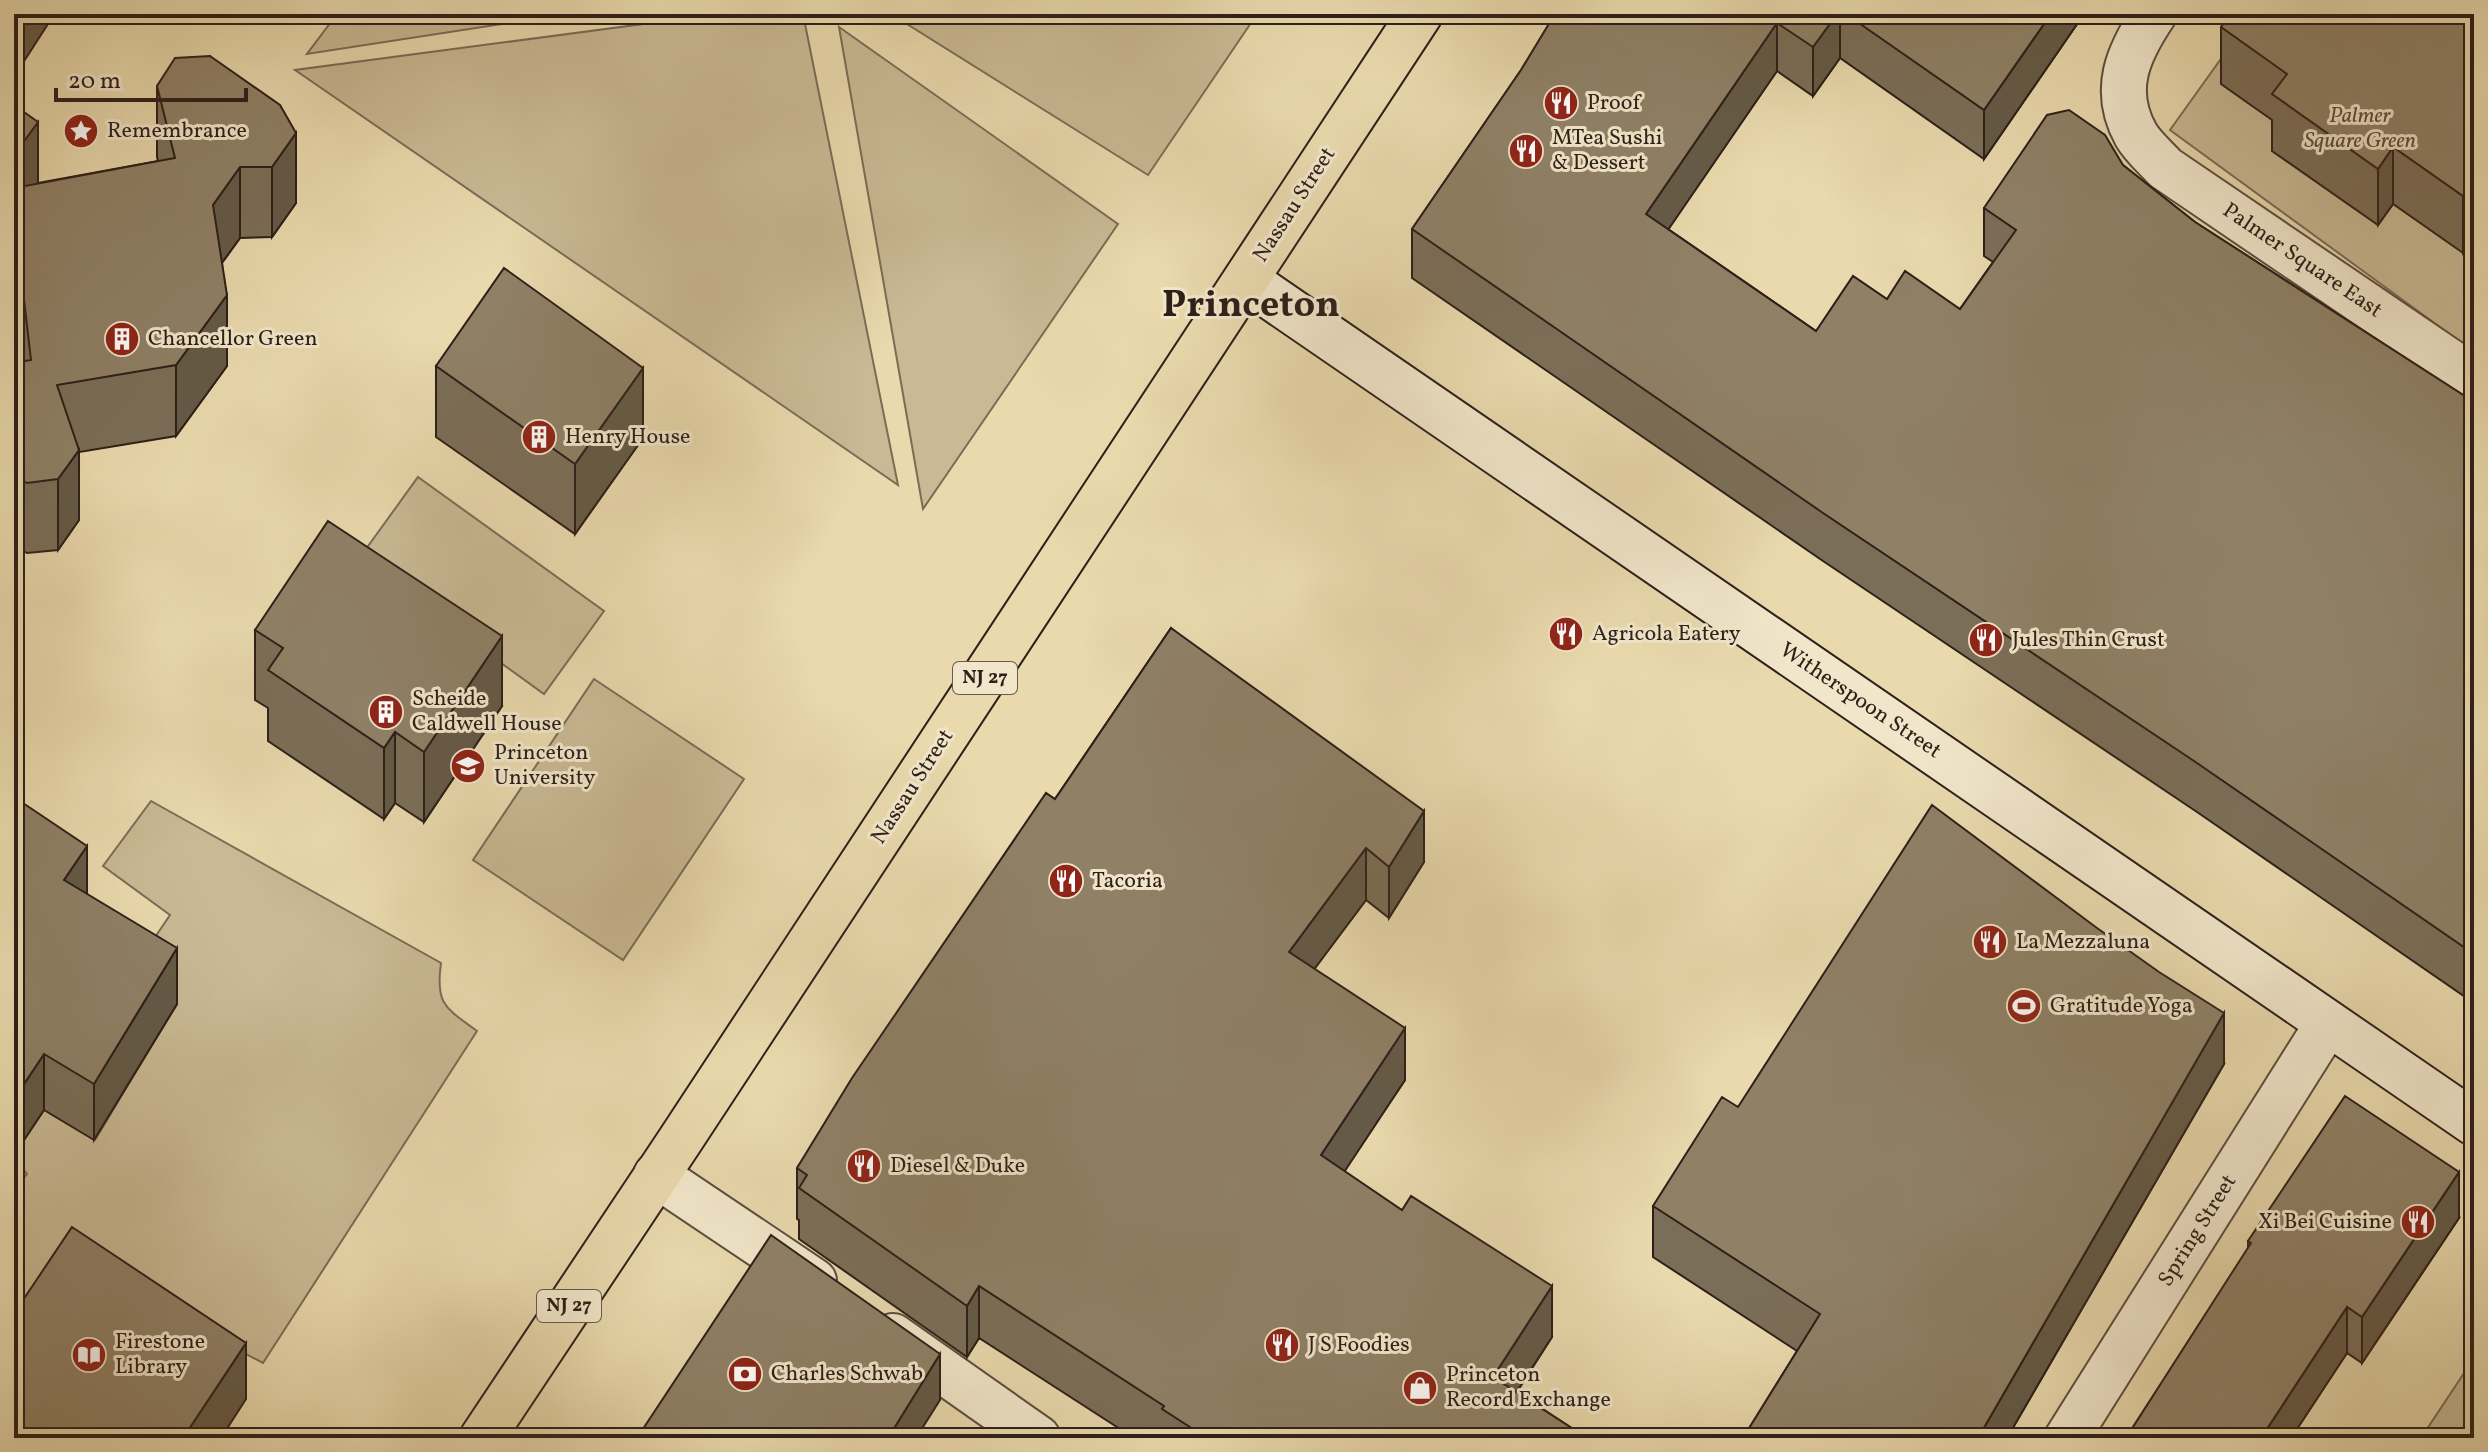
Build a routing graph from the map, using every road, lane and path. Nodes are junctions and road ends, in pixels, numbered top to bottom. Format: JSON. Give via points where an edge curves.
{"nodes":[{"id":1,"x":1420,"y":14,"type":"edge"},
{"id":2,"x":2154,"y":14,"type":"edge"},
{"id":3,"x":1246,"y":280,"type":"junction"},
{"id":4,"x":2474,"y":378,"type":"edge"},
{"id":5,"x":2328,"y":1023,"type":"junction"},
{"id":6,"x":2474,"y":1123,"type":"edge"},
{"id":7,"x":656,"y":1175,"type":"junction"},
{"id":8,"x":482,"y":1438,"type":"edge"},
{"id":9,"x":1038,"y":1438,"type":"edge"},
{"id":10,"x":2067,"y":1438,"type":"edge"}],
"edges":[{"from":1,"to":3,"type":"main road","name":"Nassau Street","number":"NJ 27"},
{"from":2,"to":4,"type":"street","name":"Palmer Square East","via":[[2124,74],[2124,104],[2137,137],[2165,168]]},
{"from":3,"to":5,"type":"street","name":"Witherspoon Street"},
{"from":3,"to":7,"type":"main road","name":"Nassau Street","number":"NJ 27"},
{"from":5,"to":6,"type":"street","name":"Witherspoon Street"},
{"from":5,"to":10,"type":"street","name":"Spring Street"},
{"from":7,"to":8,"type":"main road","name":"Nassau Street","number":"NJ 27"},
{"from":7,"to":9,"type":"street"}]}
